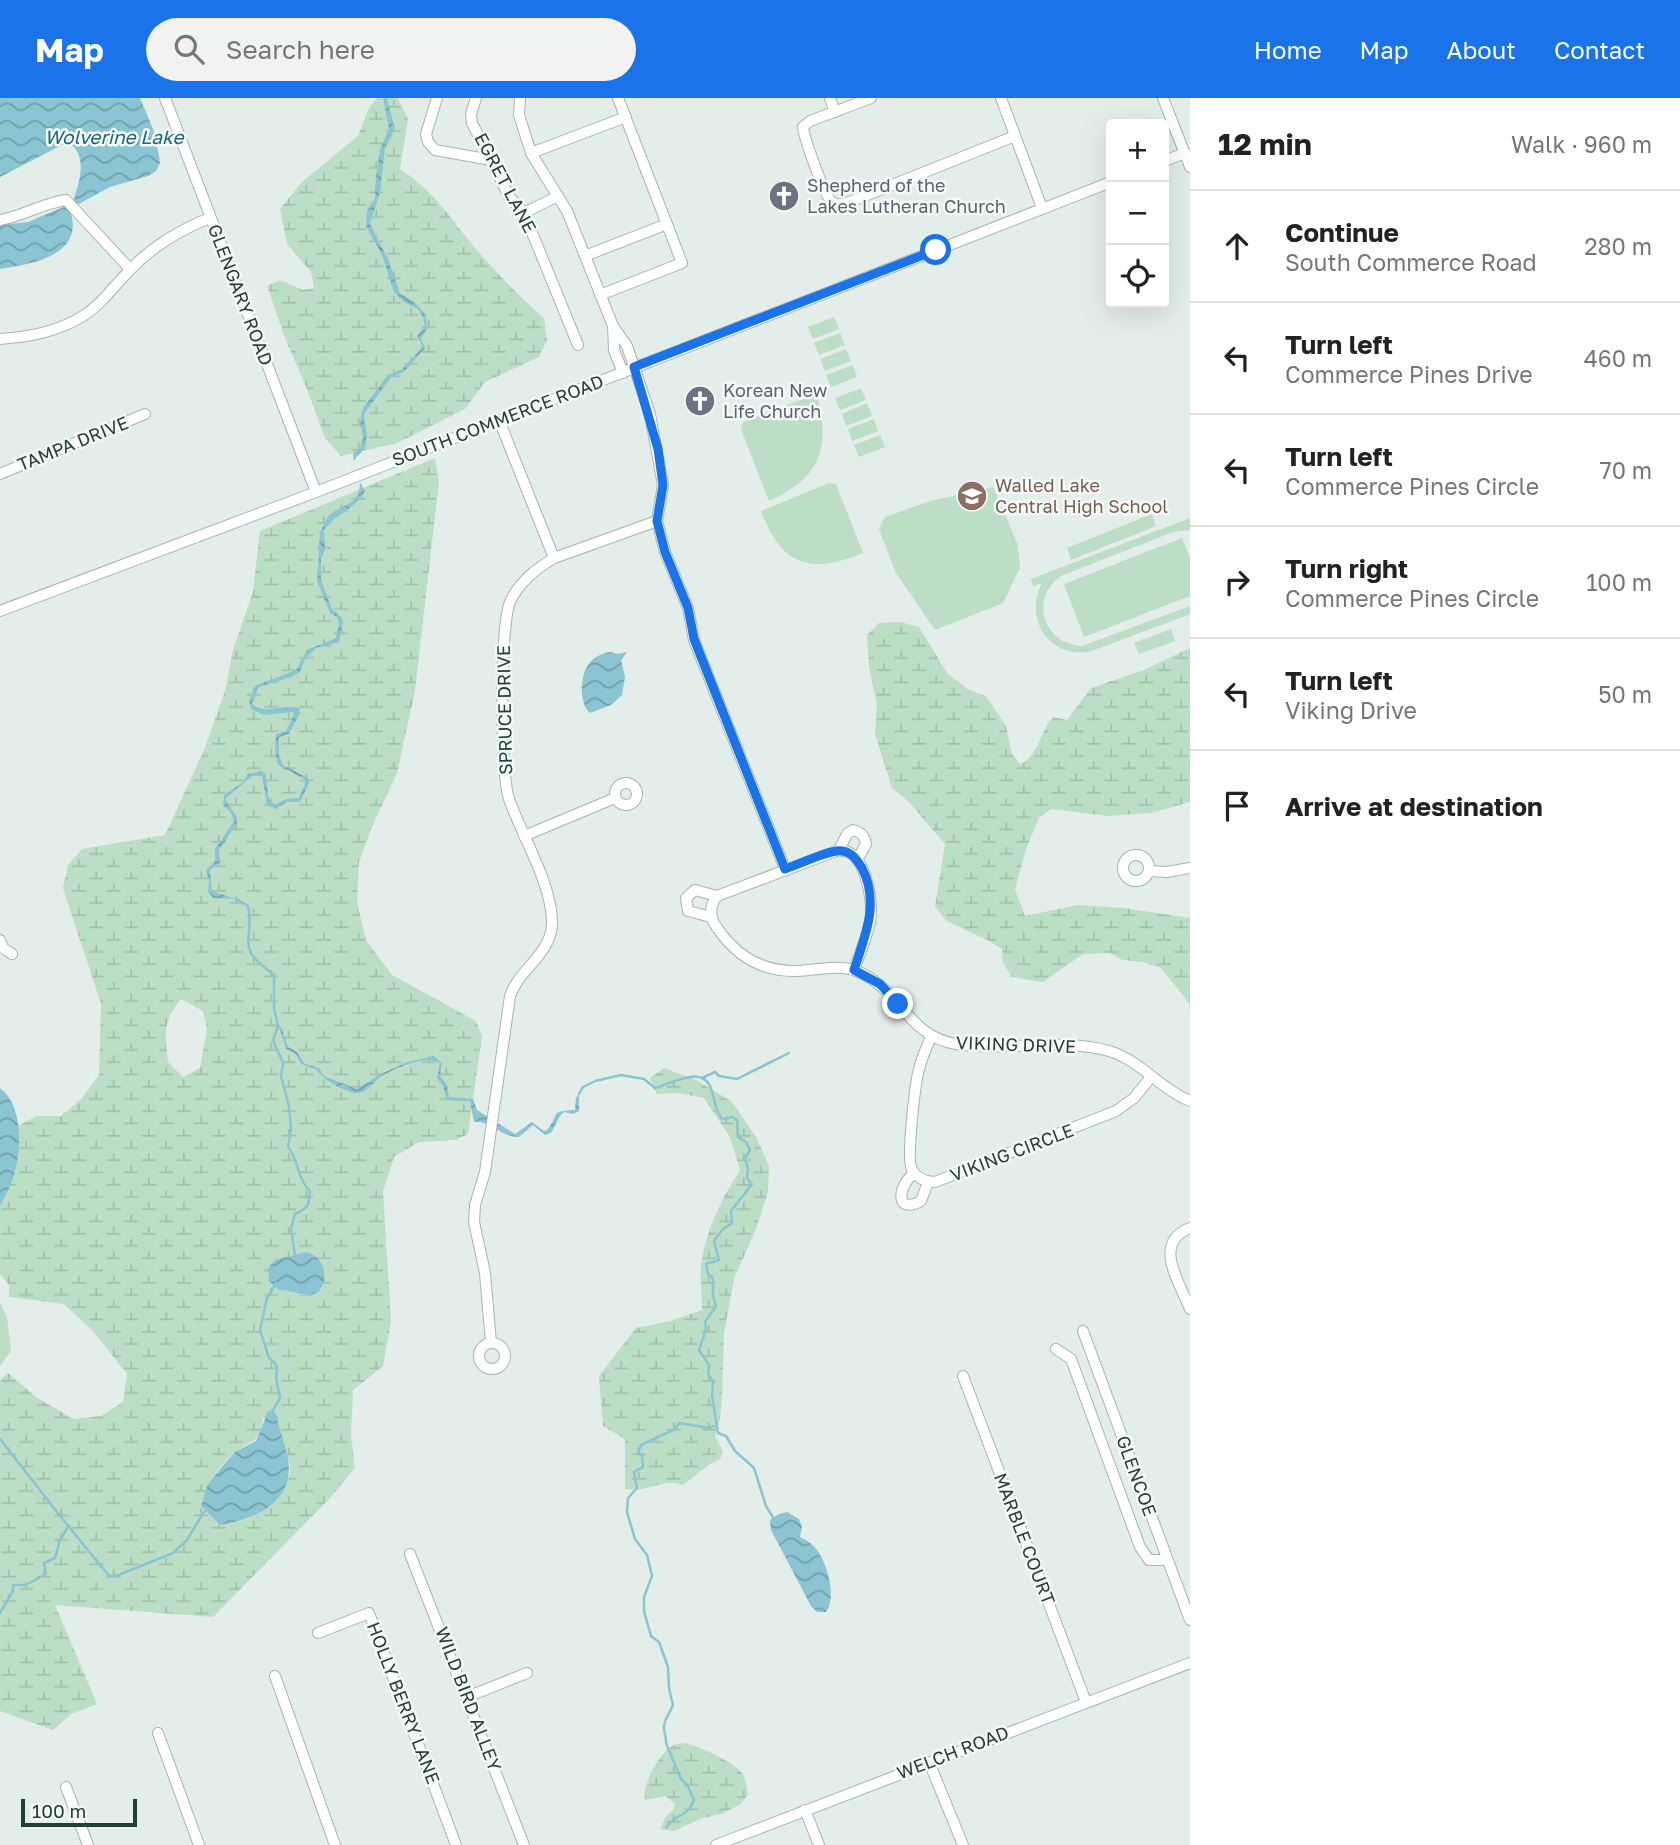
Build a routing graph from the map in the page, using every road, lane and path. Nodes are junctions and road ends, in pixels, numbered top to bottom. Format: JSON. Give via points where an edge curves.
{"nodes":[{"id":1,"x":165,"y":98,"type":"edge"},
{"id":2,"x":437,"y":98,"type":"edge"},
{"id":3,"x":476,"y":98,"type":"edge"},
{"id":4,"x":520,"y":98,"type":"edge"},
{"id":5,"x":618,"y":98,"type":"edge"},
{"id":6,"x":830,"y":98,"type":"edge"},
{"id":7,"x":871,"y":98,"type":"edge"},
{"id":8,"x":1001,"y":98,"type":"edge"},
{"id":9,"x":1163,"y":98,"type":"edge"},
{"id":10,"x":835,"y":112,"type":"junction"},
{"id":11,"x":626,"y":117,"type":"junction"},
{"id":12,"x":1015,"y":136,"type":"junction"},
{"id":13,"x":531,"y":153,"type":"junction"},
{"id":14,"x":1185,"y":153,"type":"junction"},
{"id":15,"x":491,"y":160,"type":"junction"},
{"id":16,"x":1169,"y":160,"type":"edge"},
{"id":17,"x":1190,"y":167,"type":"edge"},
{"id":18,"x":1106,"y":184,"type":"edge"},
{"id":19,"x":558,"y":196,"type":"junction"},
{"id":20,"x":1042,"y":208,"type":"junction"},
{"id":21,"x":524,"y":213,"type":"junction"},
{"id":22,"x":210,"y":218,"type":"junction"},
{"id":23,"x":0,"y":220,"type":"edge"},
{"id":24,"x":667,"y":224,"type":"junction"},
{"id":25,"x":585,"y":256,"type":"junction"},
{"id":26,"x":130,"y":269,"type":"junction"},
{"id":27,"x":600,"y":295,"type":"junction"},
{"id":28,"x":613,"y":326,"type":"junction"},
{"id":29,"x":0,"y":339,"type":"edge"},
{"id":30,"x":578,"y":345,"type":"dead end"},
{"id":31,"x":634,"y":367,"type":"junction"},
{"id":32,"x":623,"y":373,"type":"junction"},
{"id":33,"x":145,"y":414,"type":"dead end"},
{"id":34,"x":499,"y":420,"type":"junction"},
{"id":35,"x":0,"y":474,"type":"edge"},
{"id":36,"x":316,"y":492,"type":"junction"},
{"id":37,"x":657,"y":521,"type":"junction"},
{"id":38,"x":554,"y":558,"type":"junction"},
{"id":39,"x":0,"y":611,"type":"edge"},
{"id":40,"x":615,"y":798,"type":"dead end"},
{"id":41,"x":524,"y":836,"type":"junction"},
{"id":42,"x":839,"y":850,"type":"junction"},
{"id":43,"x":857,"y":860,"type":"junction"},
{"id":44,"x":1190,"y":868,"type":"edge"},
{"id":45,"x":785,"y":869,"type":"junction"},
{"id":46,"x":1149,"y":872,"type":"dead end"},
{"id":47,"x":717,"y":896,"type":"junction"},
{"id":48,"x":711,"y":917,"type":"junction"},
{"id":49,"x":0,"y":940,"type":"edge"},
{"id":50,"x":12,"y":954,"type":"dead end"},
{"id":51,"x":854,"y":970,"type":"junction"},
{"id":52,"x":931,"y":1037,"type":"junction"},
{"id":53,"x":1151,"y":1077,"type":"junction"},
{"id":54,"x":1190,"y":1101,"type":"edge"},
{"id":55,"x":914,"y":1173,"type":"junction"},
{"id":56,"x":928,"y":1182,"type":"junction"},
{"id":57,"x":1190,"y":1228,"type":"edge"},
{"id":58,"x":1190,"y":1309,"type":"edge"},
{"id":59,"x":1083,"y":1331,"type":"dead end"},
{"id":60,"x":491,"y":1343,"type":"dead end"},
{"id":61,"x":1056,"y":1349,"type":"dead end"},
{"id":62,"x":963,"y":1376,"type":"dead end"},
{"id":63,"x":410,"y":1554,"type":"dead end"},
{"id":64,"x":1167,"y":1560,"type":"junction"},
{"id":65,"x":1190,"y":1620,"type":"edge"},
{"id":66,"x":318,"y":1633,"type":"dead end"},
{"id":67,"x":1190,"y":1662,"type":"edge"},
{"id":68,"x":527,"y":1673,"type":"dead end"},
{"id":69,"x":275,"y":1676,"type":"dead end"},
{"id":70,"x":467,"y":1697,"type":"junction"},
{"id":71,"x":1086,"y":1702,"type":"junction"},
{"id":72,"x":158,"y":1733,"type":"dead end"},
{"id":73,"x":929,"y":1762,"type":"junction"},
{"id":74,"x":66,"y":1787,"type":"dead end"},
{"id":75,"x":804,"y":1810,"type":"junction"},
{"id":76,"x":88,"y":1845,"type":"edge"},
{"id":77,"x":199,"y":1845,"type":"edge"},
{"id":78,"x":335,"y":1845,"type":"edge"},
{"id":79,"x":456,"y":1845,"type":"edge"},
{"id":80,"x":524,"y":1845,"type":"edge"},
{"id":81,"x":716,"y":1845,"type":"edge"},
{"id":82,"x":818,"y":1845,"type":"edge"},
{"id":83,"x":963,"y":1845,"type":"edge"}],
"edges":[{"from":1,"to":22,"type":"street","name":"GLENGARY ROAD"},
{"from":2,"to":15,"type":"street","via":[[426,134],[428,142],[435,150]]},
{"from":3,"to":15,"type":"street","name":"EGRET LANE","via":[[472,122]]},
{"from":4,"to":13,"type":"street","via":[[519,115]]},
{"from":5,"to":11,"type":"street"},
{"from":6,"to":10,"type":"street"},
{"from":7,"to":10,"type":"street"},
{"from":8,"to":12,"type":"street"},
{"from":9,"to":14,"type":"street"},
{"from":10,"to":12,"type":"street","via":[[803,127],[825,190],[837,205]]},
{"from":11,"to":13,"type":"street"},
{"from":11,"to":24,"type":"street"},
{"from":12,"to":20,"type":"street"},
{"from":13,"to":19,"type":"street"},
{"from":14,"to":16,"type":"street"},
{"from":14,"to":17,"type":"street"},
{"from":15,"to":21,"type":"street","name":"EGRET LANE","via":[[509,196]]},
{"from":18,"to":20,"type":"street","name":"SOUTH COMMERCE ROAD"},
{"from":19,"to":21,"type":"street"},
{"from":19,"to":25,"type":"street"},
{"from":20,"to":31,"type":"street","name":"SOUTH COMMERCE ROAD"},
{"from":21,"to":30,"type":"street","name":"EGRET LANE"},
{"from":22,"to":26,"type":"street","via":[[163,243]]},
{"from":22,"to":36,"type":"street","name":"GLENGARY ROAD"},
{"from":23,"to":26,"type":"street","via":[[66,200]]},
{"from":24,"to":25,"type":"street"},
{"from":24,"to":27,"type":"street","via":[[682,263]]},
{"from":25,"to":27,"type":"street"},
{"from":26,"to":29,"type":"street","via":[[102,302],[72,323],[47,333]]},
{"from":27,"to":28,"type":"street"},
{"from":28,"to":31,"type":"street"},
{"from":28,"to":32,"type":"street","via":[[614,350]]},
{"from":31,"to":32,"type":"street","name":"SOUTH COMMERCE ROAD"},
{"from":31,"to":37,"type":"street","via":[[658,449],[663,485]]},
{"from":32,"to":34,"type":"street","name":"SOUTH COMMERCE ROAD"},
{"from":33,"to":35,"type":"street","name":"TAMPA DRIVE"},
{"from":34,"to":36,"type":"street","name":"SOUTH COMMERCE ROAD"},
{"from":34,"to":38,"type":"street"},
{"from":36,"to":39,"type":"street","name":"SOUTH COMMERCE ROAD"},
{"from":37,"to":38,"type":"street","name":"SPRUCE DRIVE"},
{"from":37,"to":45,"type":"street","via":[[688,608],[694,639]]},
{"from":38,"to":41,"type":"street","name":"SPRUCE DRIVE","via":[[522,583],[505,622],[505,771],[509,799]]},
{"from":40,"to":41,"type":"street"},
{"from":41,"to":60,"type":"street","name":"SPRUCE DRIVE","via":[[550,900],[551,929],[547,944],[511,993],[485,1172],[475,1205]]},
{"from":42,"to":43,"type":"street"},
{"from":42,"to":43,"type":"street","via":[[847,834],[859,831],[866,845]]},
{"from":42,"to":45,"type":"street"},
{"from":43,"to":51,"type":"street","via":[[867,883],[871,915]]},
{"from":44,"to":46,"type":"street"},
{"from":45,"to":47,"type":"street"},
{"from":47,"to":48,"type":"street"},
{"from":47,"to":48,"type":"street","via":[[695,890],[686,898],[688,911]]},
{"from":48,"to":51,"type":"street","via":[[733,948],[776,971]]},
{"from":49,"to":50,"type":"street"},
{"from":51,"to":52,"type":"street","name":"VIKING DRIVE","via":[[886,989],[907,1018]]},
{"from":52,"to":53,"type":"street","name":"VIKING DRIVE","via":[[958,1045],[1098,1049],[1127,1059]]},
{"from":52,"to":55,"type":"street","via":[[918,1073],[910,1153]]},
{"from":53,"to":54,"type":"street","name":"VIKING DRIVE"},
{"from":53,"to":56,"type":"street","name":"VIKING CIRCLE","via":[[1116,1111]]},
{"from":55,"to":56,"type":"street","name":"VIKING CIRCLE"},
{"from":55,"to":56,"type":"street","via":[[901,1189],[906,1203],[921,1201]]},
{"from":57,"to":58,"type":"street","via":[[1174,1236],[1169,1249]]},
{"from":59,"to":64,"type":"street","name":"GLENCOE"},
{"from":61,"to":64,"type":"street","via":[[1071,1359],[1140,1547],[1149,1560]]},
{"from":62,"to":71,"type":"street","name":"MARBLE COURT"},
{"from":63,"to":70,"type":"street","name":"WILD BIRD ALLEY"},
{"from":64,"to":65,"type":"street","name":"GLENCOE"},
{"from":66,"to":79,"type":"street","name":"HOLLY BERRY LANE","via":[[369,1613]]},
{"from":67,"to":71,"type":"street","name":"WELCH ROAD"},
{"from":68,"to":70,"type":"street"},
{"from":69,"to":78,"type":"street"},
{"from":70,"to":80,"type":"street","name":"WILD BIRD ALLEY"},
{"from":71,"to":73,"type":"street","name":"WELCH ROAD"},
{"from":72,"to":77,"type":"street"},
{"from":73,"to":75,"type":"street","name":"WELCH ROAD"},
{"from":73,"to":83,"type":"street"},
{"from":74,"to":76,"type":"street"},
{"from":75,"to":81,"type":"street","name":"WELCH ROAD"},
{"from":75,"to":82,"type":"street"}]}
